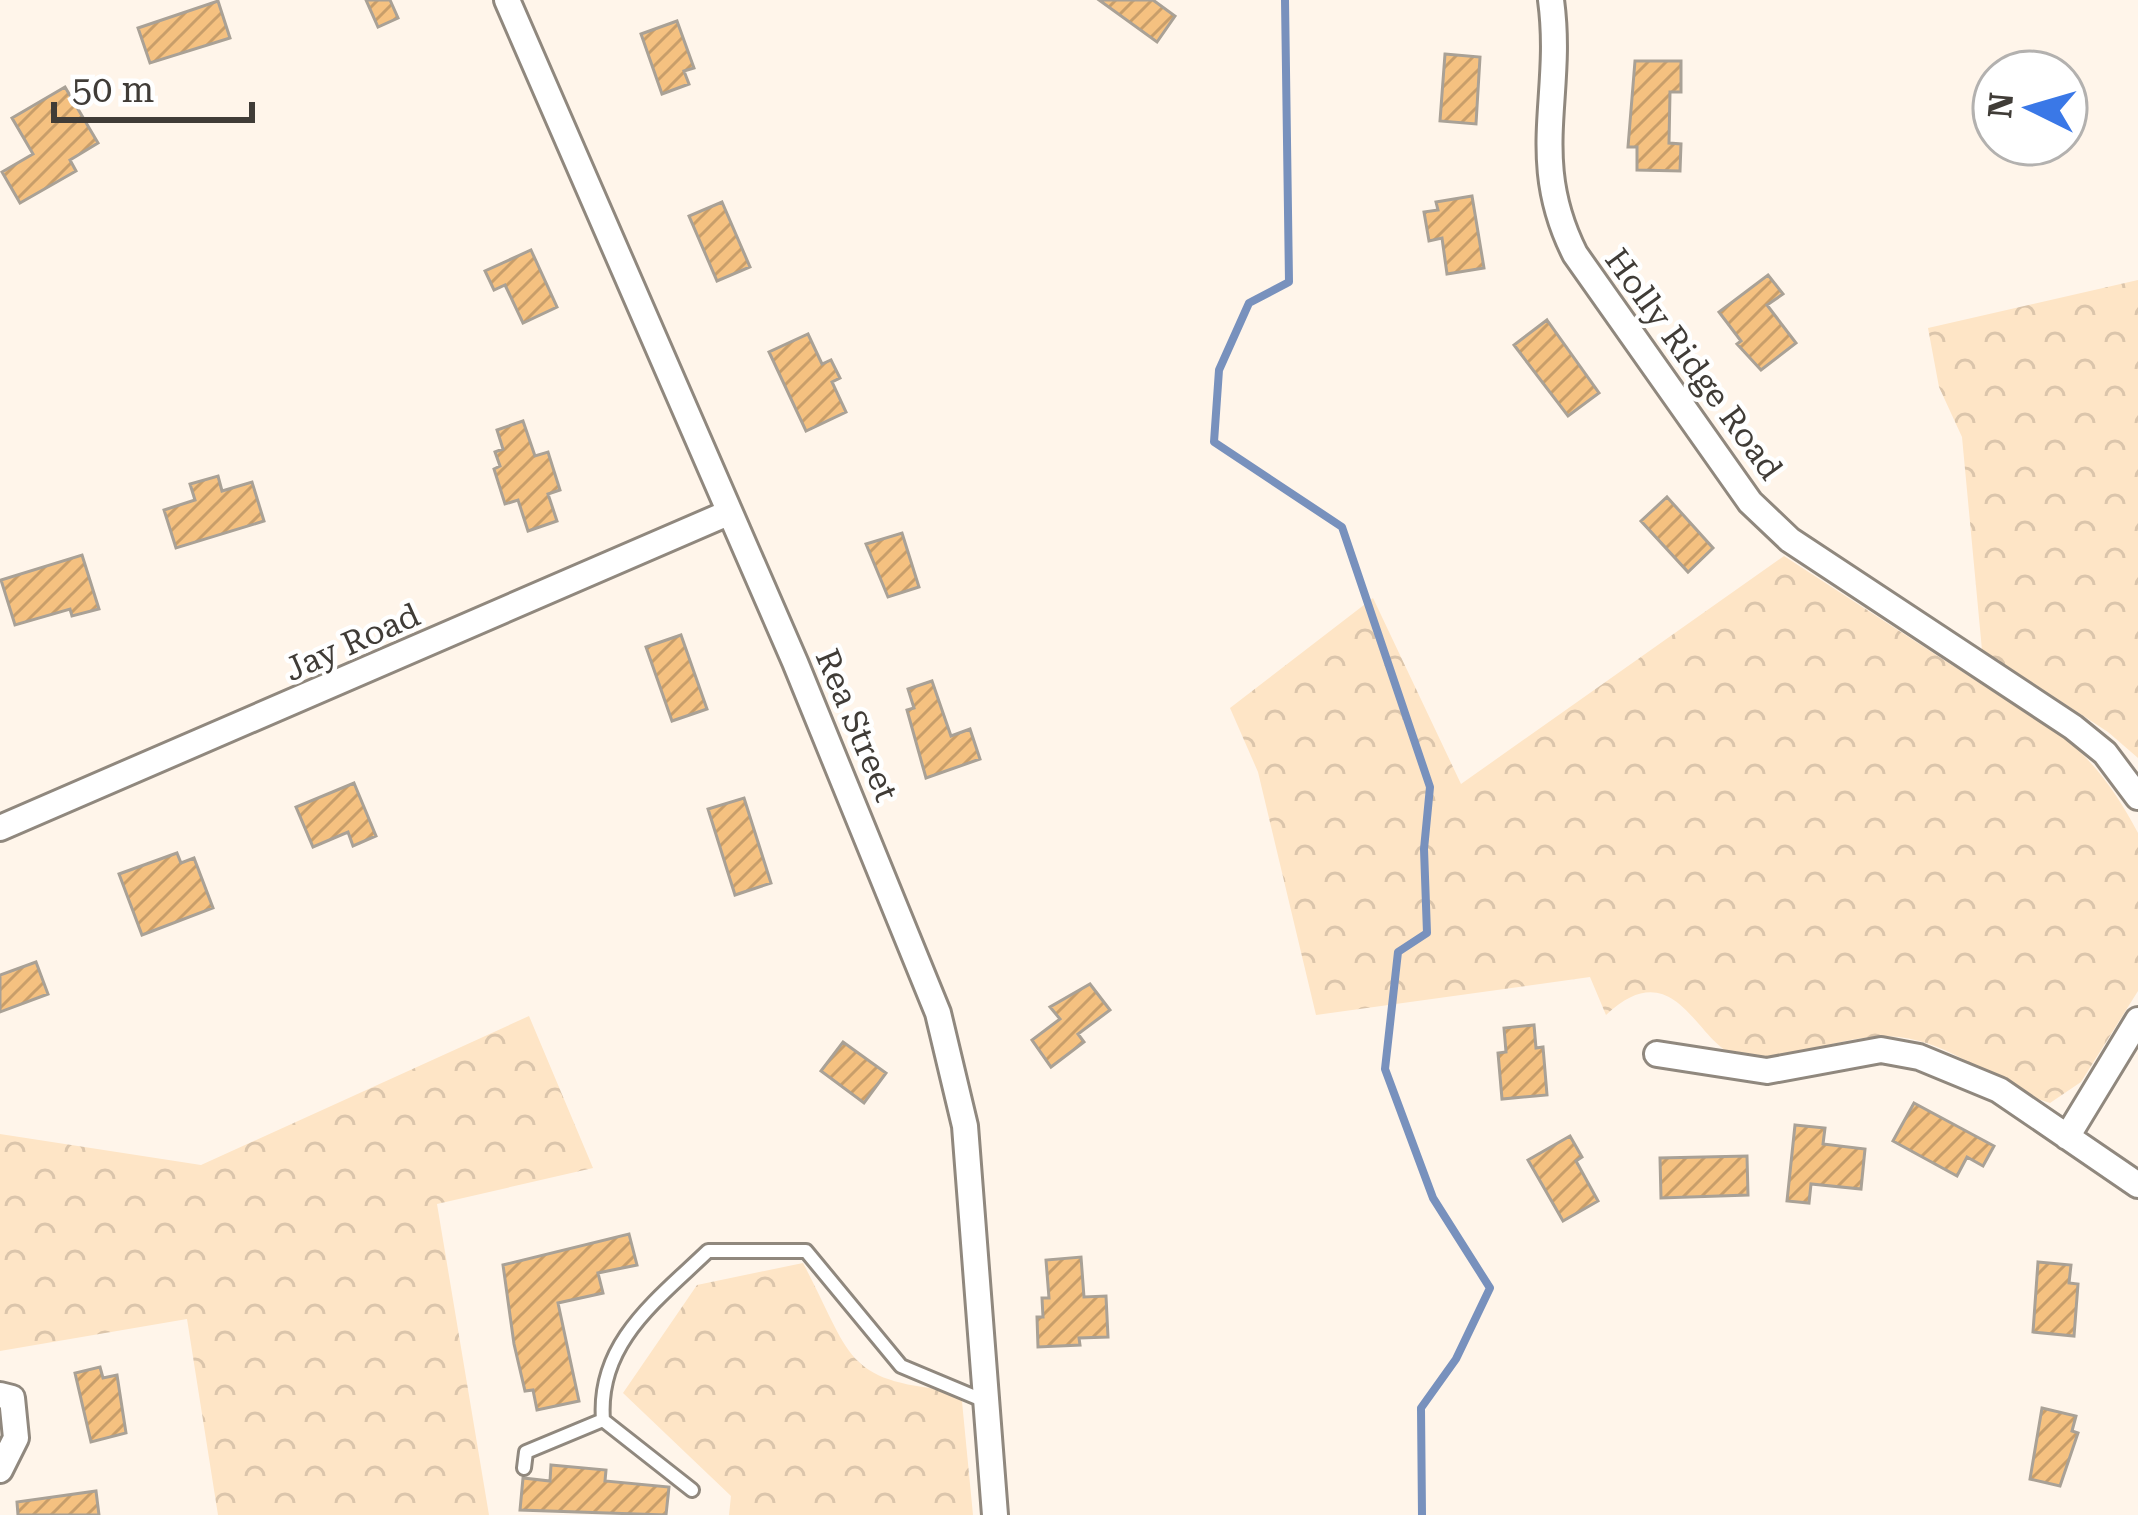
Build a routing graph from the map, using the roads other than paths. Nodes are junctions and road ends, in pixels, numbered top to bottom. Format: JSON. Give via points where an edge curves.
{"nodes":[{"id":1,"x":507,"y":0,"type":"edge"},
{"id":2,"x":1551,"y":0,"type":"edge"},
{"id":3,"x":728,"y":513,"type":"junction"},
{"id":4,"x":2138,"y":797,"type":"edge"},
{"id":5,"x":1,"y":828,"type":"edge"},
{"id":6,"x":0,"y":838,"type":"edge"},
{"id":7,"x":2138,"y":1020,"type":"edge"},
{"id":8,"x":1657,"y":1054,"type":"dead end"},
{"id":9,"x":2067,"y":1137,"type":"junction"},
{"id":10,"x":2138,"y":1185,"type":"edge"},
{"id":11,"x":0,"y":1395,"type":"edge"},
{"id":12,"x":988,"y":1402,"type":"junction"},
{"id":13,"x":603,"y":1420,"type":"junction"},
{"id":14,"x":524,"y":1468,"type":"dead end"},
{"id":15,"x":0,"y":1470,"type":"edge"},
{"id":16,"x":692,"y":1490,"type":"dead end"},
{"id":17,"x":995,"y":1515,"type":"edge"}],
"edges":[{"from":1,"to":3,"type":"street","name":"Rea Street"},
{"from":2,"to":4,"type":"street","name":"Holly Ridge Road","via":[[1546,159],[1560,225],[1750,502],[1834,573],[2074,727]]},
{"from":3,"to":5,"type":"street","name":"Jay Road"},
{"from":3,"to":12,"type":"street","name":"Rea Street","via":[[938,1013],[965,1126]]},
{"from":5,"to":6,"type":"street","name":"Jay Road"},
{"from":7,"to":9,"type":"street"},
{"from":8,"to":9,"type":"street","via":[[1768,1071],[1881,1050],[1919,1057],[1999,1090]]},
{"from":9,"to":10,"type":"street"},
{"from":11,"to":15,"type":"street","via":[[12,1398],[16,1438]]},
{"from":12,"to":13,"type":"lane","via":[[901,1366],[806,1251],[708,1251],[640,1315],[612,1354],[601,1387]]},
{"from":12,"to":17,"type":"street","name":"Rea Street"},
{"from":13,"to":14,"type":"lane","via":[[526,1452]]},
{"from":13,"to":16,"type":"lane"}]}
